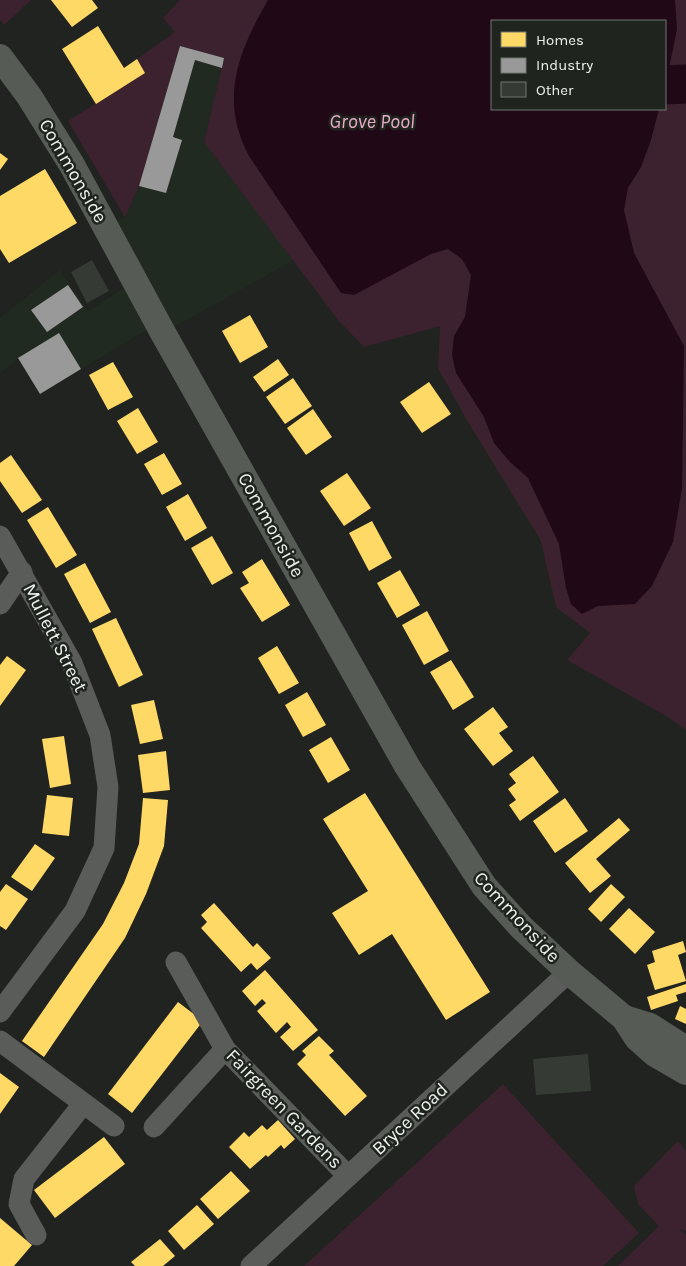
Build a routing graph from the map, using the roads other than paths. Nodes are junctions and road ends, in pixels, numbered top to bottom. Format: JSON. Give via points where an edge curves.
{"nodes":[{"id":1,"x":0,"y":57,"type":"edge"},
{"id":2,"x":0,"y":536,"type":"edge"},
{"id":3,"x":22,"y":572,"type":"junction"},
{"id":4,"x":0,"y":604,"type":"edge"},
{"id":5,"x":176,"y":962,"type":"dead end"},
{"id":6,"x":569,"y":972,"type":"junction"},
{"id":7,"x":0,"y":1012,"type":"edge"},
{"id":8,"x":624,"y":1018,"type":"junction"},
{"id":9,"x":0,"y":1041,"type":"edge"},
{"id":10,"x":225,"y":1049,"type":"junction"},
{"id":11,"x":686,"y":1050,"type":"edge"},
{"id":12,"x":686,"y":1072,"type":"edge"},
{"id":13,"x":83,"y":1104,"type":"junction"},
{"id":14,"x":114,"y":1126,"type":"dead end"},
{"id":15,"x":154,"y":1127,"type":"dead end"},
{"id":16,"x":348,"y":1176,"type":"junction"},
{"id":17,"x":36,"y":1235,"type":"dead end"},
{"id":18,"x":251,"y":1266,"type":"edge"}],
"edges":[{"from":1,"to":6,"type":"main road","name":"Commonside","via":[[72,165],[312,598],[442,823],[484,886],[521,927]]},
{"from":2,"to":3,"type":"street","name":"Mullett Street"},
{"from":3,"to":4,"type":"street"},
{"from":3,"to":7,"type":"street","name":"Mullett Street","via":[[72,663],[100,735],[108,786],[104,848],[75,911]]},
{"from":5,"to":10,"type":"street","name":"Fairgreen Gardens"},
{"from":6,"to":8,"type":"main road","name":"Commonside"},
{"from":6,"to":16,"type":"street","name":"Bryce Road"},
{"from":8,"to":11,"type":"main road","via":[[650,1026]]},
{"from":8,"to":12,"type":"main road","via":[[637,1038],[655,1054]]},
{"from":9,"to":13,"type":"street"},
{"from":10,"to":15,"type":"street"},
{"from":10,"to":16,"type":"street","name":"Fairgreen Gardens"},
{"from":13,"to":14,"type":"street"},
{"from":13,"to":17,"type":"street","via":[[24,1180],[20,1204]]},
{"from":16,"to":18,"type":"street","name":"Bryce Road"}]}
